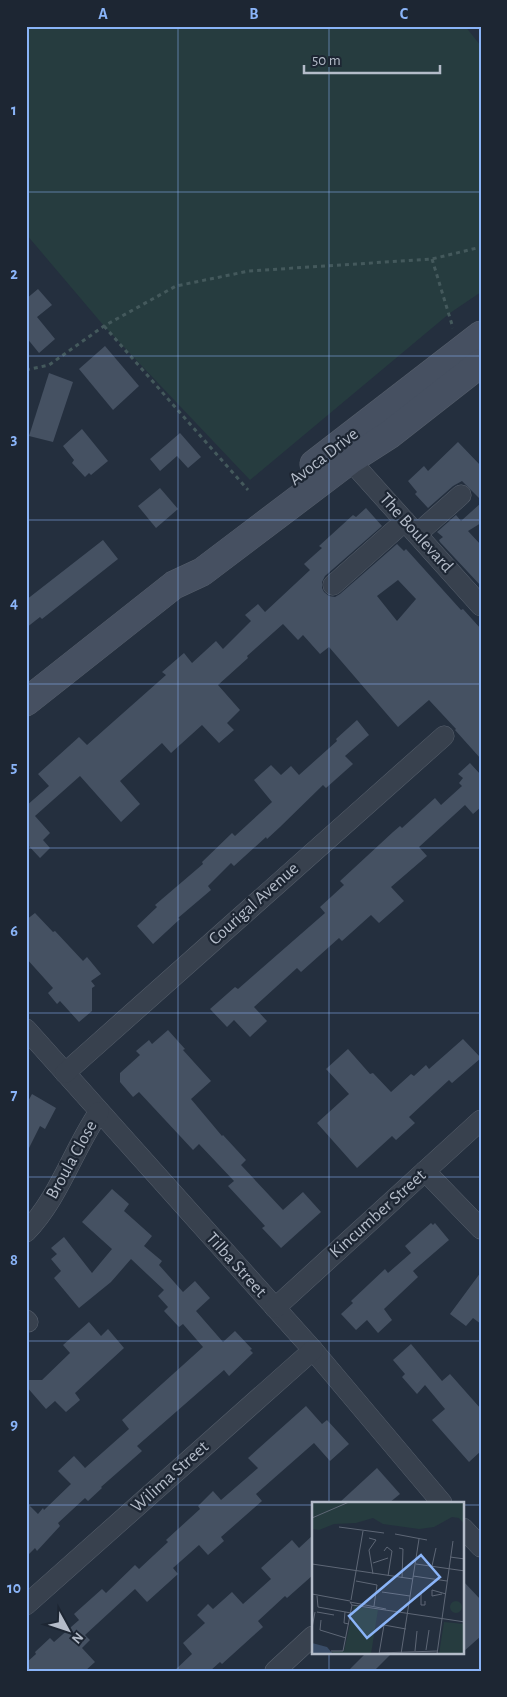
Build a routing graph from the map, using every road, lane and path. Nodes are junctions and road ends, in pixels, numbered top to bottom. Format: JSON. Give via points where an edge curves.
{"nodes":[{"id":1,"x":481,"y":247,"type":"edge"},
{"id":2,"x":432,"y":259,"type":"junction"},
{"id":3,"x":104,"y":326,"type":"junction"},
{"id":4,"x":454,"y":330,"type":"dead end"},
{"id":5,"x":481,"y":335,"type":"edge"},
{"id":6,"x":481,"y":363,"type":"edge"},
{"id":7,"x":26,"y":370,"type":"edge"},
{"id":8,"x":350,"y":460,"type":"junction"},
{"id":9,"x":248,"y":490,"type":"dead end"},
{"id":10,"x":461,"y":495,"type":"dead end"},
{"id":11,"x":411,"y":527,"type":"junction"},
{"id":12,"x":333,"y":585,"type":"dead end"},
{"id":13,"x":174,"y":586,"type":"junction"},
{"id":14,"x":481,"y":606,"type":"edge"},
{"id":15,"x":26,"y":702,"type":"edge"},
{"id":16,"x":444,"y":736,"type":"dead end"},
{"id":17,"x":26,"y":1029,"type":"edge"},
{"id":18,"x":65,"y":1073,"type":"junction"},
{"id":19,"x":99,"y":1112,"type":"junction"},
{"id":20,"x":481,"y":1120,"type":"edge"},
{"id":21,"x":425,"y":1171,"type":"junction"},
{"id":22,"x":481,"y":1229,"type":"edge"},
{"id":23,"x":26,"y":1232,"type":"edge"},
{"id":24,"x":274,"y":1308,"type":"junction"},
{"id":25,"x":313,"y":1350,"type":"junction"},
{"id":26,"x":441,"y":1502,"type":"edge"},
{"id":27,"x":464,"y":1529,"type":"edge"},
{"id":28,"x":481,"y":1547,"type":"edge"},
{"id":29,"x":26,"y":1605,"type":"edge"},
{"id":30,"x":312,"y":1637,"type":"edge"},
{"id":31,"x":275,"y":1671,"type":"edge"}],
"edges":[{"from":1,"to":2,"type":"path"},
{"from":2,"to":3,"type":"path","via":[[249,271],[176,286]]},
{"from":2,"to":4,"type":"path"},
{"from":3,"to":7,"type":"path","via":[[48,365]]},
{"from":3,"to":9,"type":"path"},
{"from":5,"to":13,"type":"main road","name":"Avoca Drive","via":[[192,559]]},
{"from":6,"to":8,"type":"main road","name":"Avoca Drive","via":[[389,435]]},
{"from":8,"to":11,"type":"street","name":"The Boulevard"},
{"from":8,"to":13,"type":"main road","name":"Avoca Drive","via":[[202,572]]},
{"from":10,"to":11,"type":"street"},
{"from":11,"to":12,"type":"street"},
{"from":11,"to":14,"type":"street","name":"The Boulevard"},
{"from":13,"to":15,"type":"main road","name":"Avoca Drive"},
{"from":16,"to":18,"type":"street","name":"Courigal Avenue"},
{"from":17,"to":18,"type":"street","name":"Tilba Street"},
{"from":18,"to":19,"type":"street","name":"Tilba Street"},
{"from":19,"to":23,"type":"street","name":"Broula Close","via":[[43,1213]]},
{"from":19,"to":24,"type":"street","name":"Tilba Street"},
{"from":20,"to":21,"type":"street","name":"Kincumber Street"},
{"from":21,"to":22,"type":"street"},
{"from":21,"to":24,"type":"street","name":"Kincumber Street"},
{"from":24,"to":25,"type":"street","name":"Tilba Street"},
{"from":25,"to":26,"type":"street","name":"Tilba Street"},
{"from":25,"to":29,"type":"street","name":"Wilima Street"},
{"from":27,"to":28,"type":"street"},
{"from":30,"to":31,"type":"street"}]}
